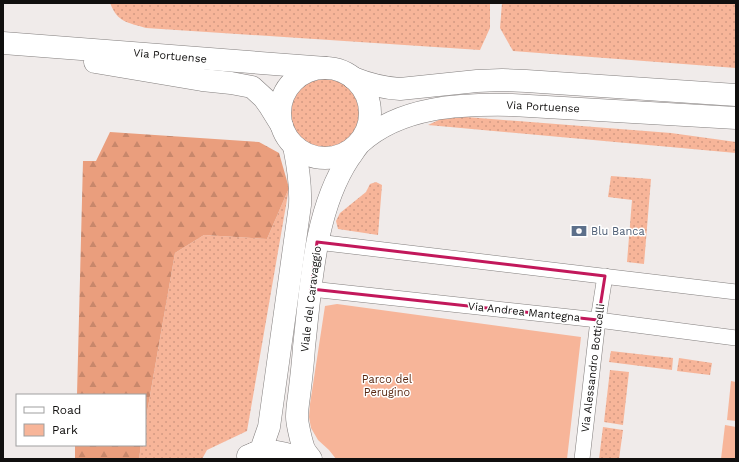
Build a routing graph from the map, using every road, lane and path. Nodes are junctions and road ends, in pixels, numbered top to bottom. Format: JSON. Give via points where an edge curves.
{"nodes":[{"id":1,"x":8,"y":43,"type":"edge"},
{"id":2,"x":326,"y":68,"type":"junction"},
{"id":3,"x":353,"y":78,"type":"junction"},
{"id":4,"x":736,"y":95,"type":"edge"},
{"id":5,"x":736,"y":118,"type":"edge"},
{"id":6,"x":282,"y":126,"type":"junction"},
{"id":7,"x":359,"y":144,"type":"junction"},
{"id":8,"x":294,"y":146,"type":"junction"},
{"id":9,"x":317,"y":242,"type":"junction"},
{"id":10,"x":605,"y":276,"type":"junction"},
{"id":11,"x":311,"y":289,"type":"junction"},
{"id":12,"x":736,"y":292,"type":"edge"},
{"id":13,"x":598,"y":320,"type":"junction"},
{"id":14,"x":736,"y":338,"type":"edge"},
{"id":15,"x":247,"y":456,"type":"edge"},
{"id":16,"x":301,"y":459,"type":"edge"},
{"id":17,"x":311,"y":459,"type":"edge"},
{"id":18,"x":582,"y":459,"type":"edge"}],
"edges":[{"from":1,"to":2,"type":"street","name":"Via Portuense"},
{"from":1,"to":6,"type":"street","name":"Via Portuense","via":[[105,65],[252,87],[264,98]]},
{"from":2,"to":3,"type":"street","via":[[340,71]]},
{"from":2,"to":6,"type":"street","via":[[312,70],[299,76],[289,86],[282,98]]},
{"from":3,"to":4,"type":"street","via":[[391,89],[502,80]]},
{"from":3,"to":7,"type":"street","via":[[363,89],[369,102],[370,117],[367,131]]},
{"from":5,"to":7,"type":"street","name":"Via Portuense","via":[[512,105],[454,106],[413,113],[384,125]]},
{"from":6,"to":8,"type":"street"},
{"from":7,"to":8,"type":"street","via":[[348,153],[334,158],[306,154]]},
{"from":7,"to":9,"type":"street","name":"Viale del Caravaggio","via":[[334,185]]},
{"from":8,"to":15,"type":"street","name":"Viale del Caravaggio","via":[[301,192],[269,427],[261,450]]},
{"from":9,"to":10,"type":"street"},
{"from":9,"to":11,"type":"street","name":"Viale del Caravaggio"},
{"from":10,"to":12,"type":"street"},
{"from":10,"to":13,"type":"street","name":"Via Alessandro Botticelli"},
{"from":11,"to":13,"type":"street","name":"Via Andrea Mantegna"},
{"from":11,"to":17,"type":"street","name":"Viale del Caravaggio","via":[[297,418],[303,448]]},
{"from":13,"to":14,"type":"street","name":"Via Andrea Mantegna"},
{"from":13,"to":18,"type":"street","name":"Via Alessandro Botticelli"},
{"from":15,"to":16,"type":"street","via":[[272,451],[291,454]]}]}
